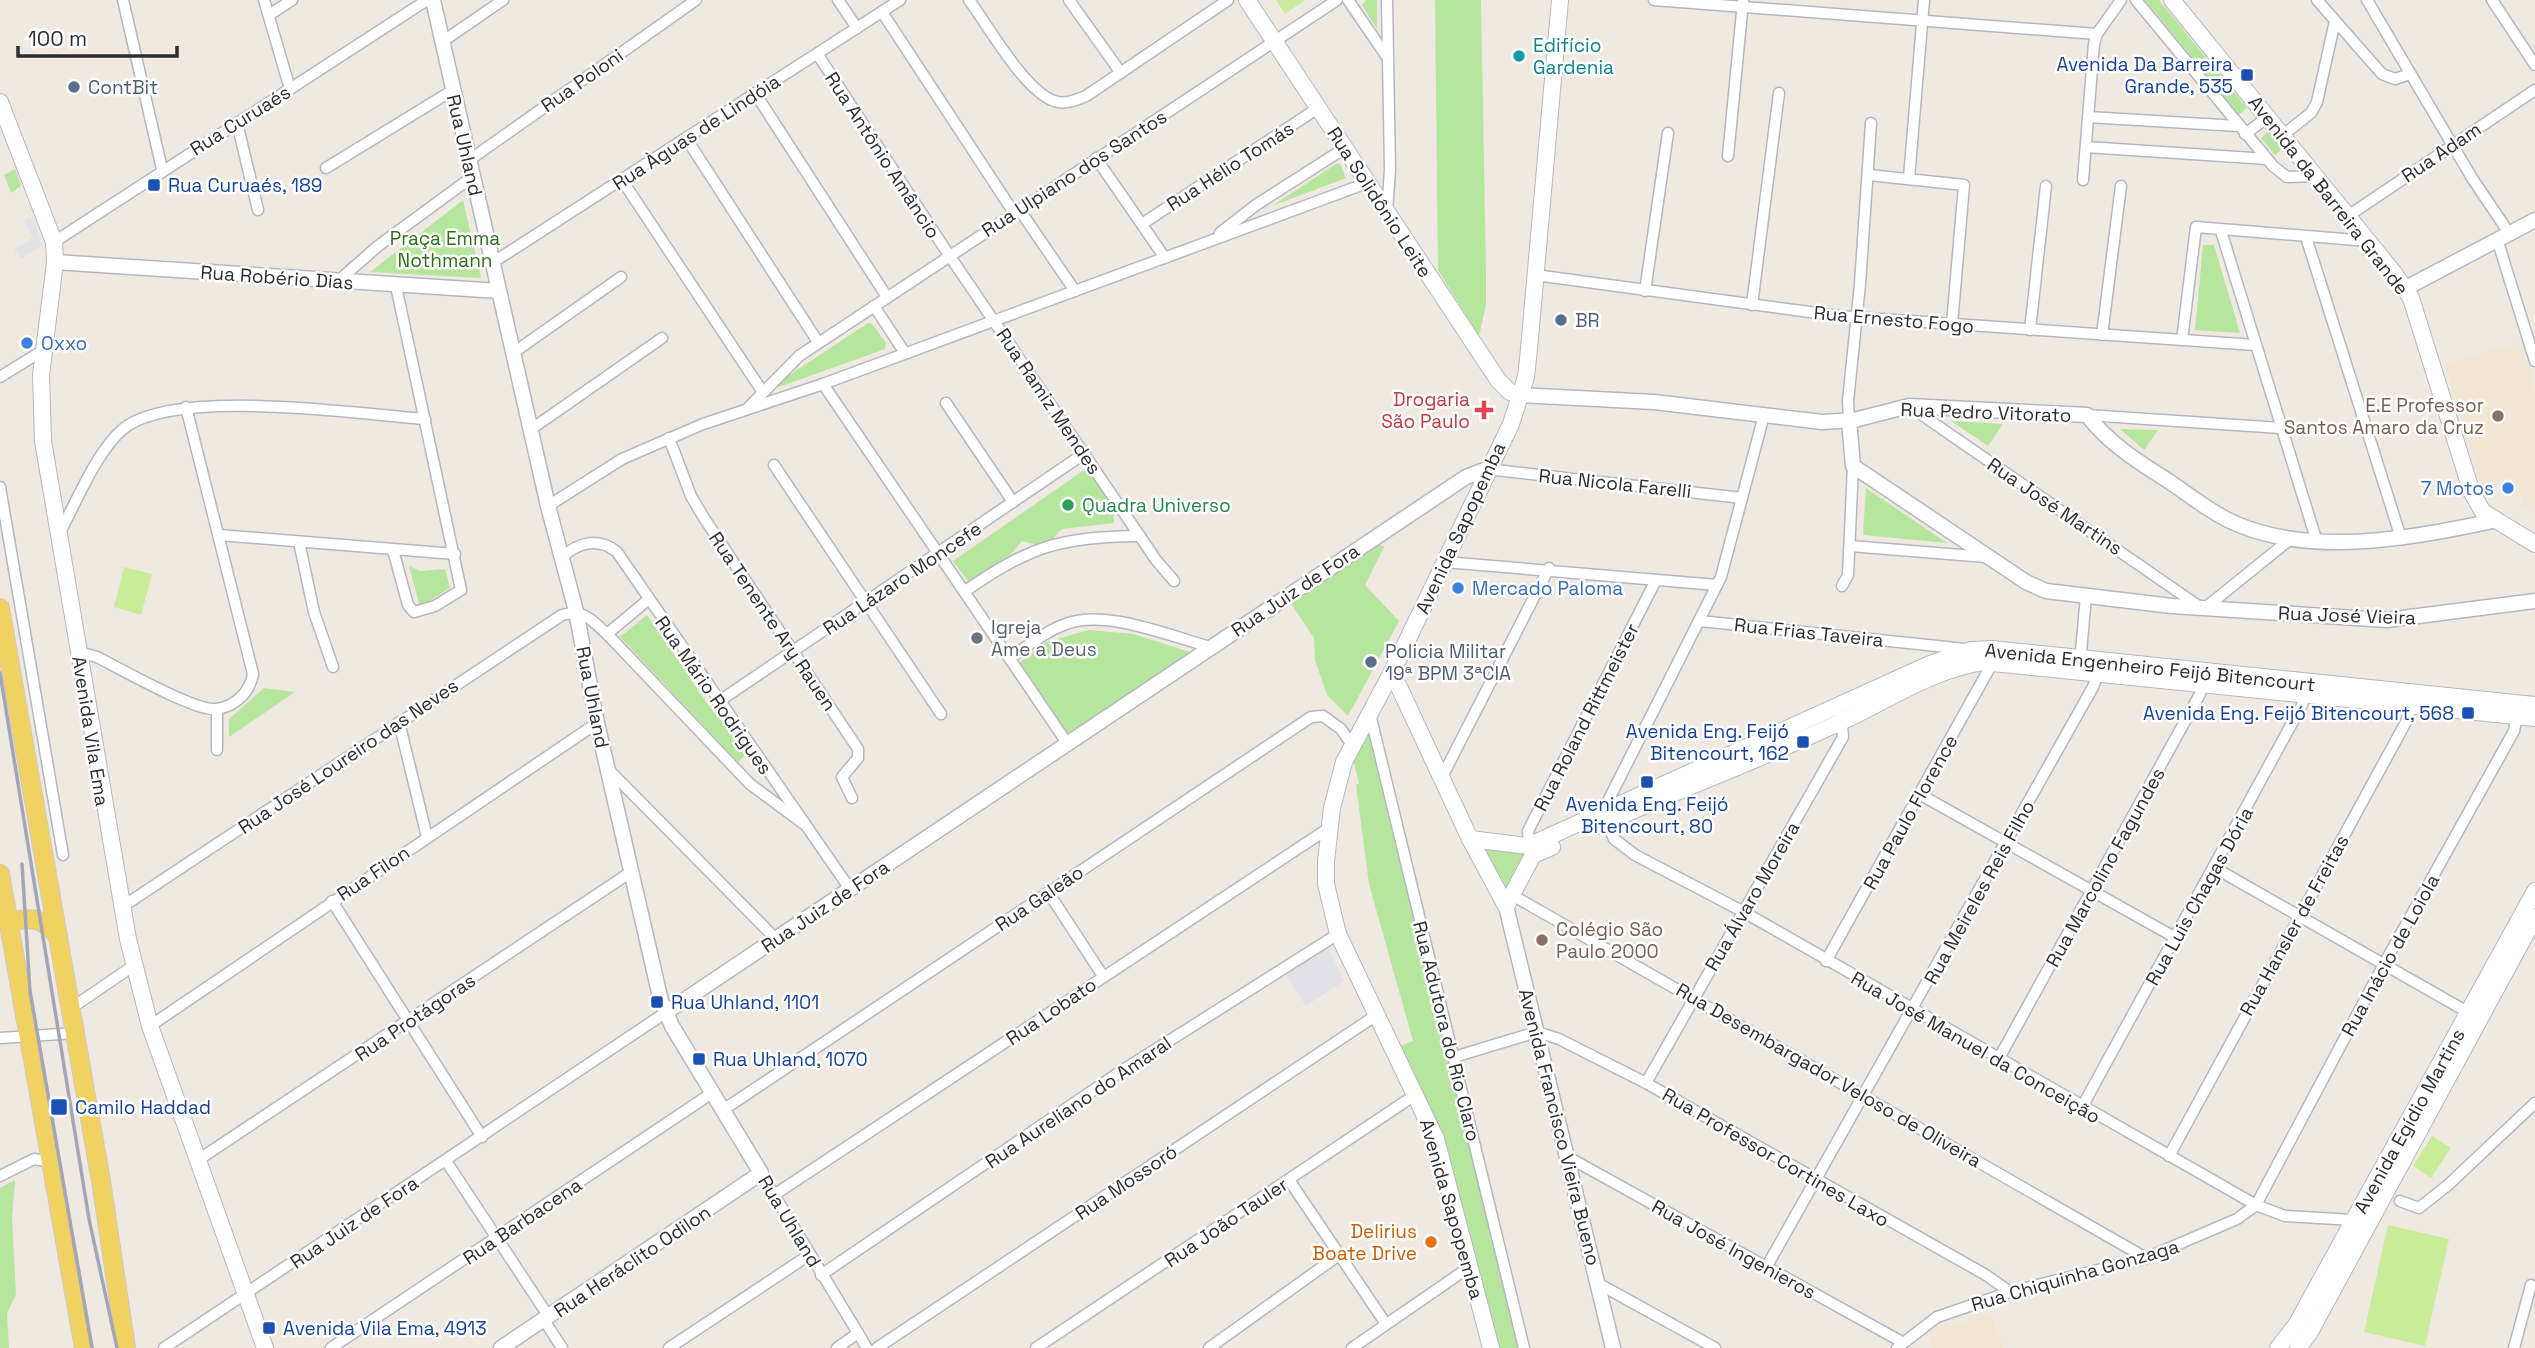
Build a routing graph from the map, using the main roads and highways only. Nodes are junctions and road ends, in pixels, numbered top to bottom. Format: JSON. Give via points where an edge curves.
{"nodes":[{"id":1,"x":1247,"y":0,"type":"edge"},
{"id":2,"x":1560,"y":0,"type":"edge"},
{"id":3,"x":2172,"y":0,"type":"edge"},
{"id":4,"x":0,"y":102,"type":"edge"},
{"id":5,"x":1521,"y":395,"type":"junction"},
{"id":6,"x":2535,"y":544,"type":"edge"},
{"id":7,"x":0,"y":609,"type":"edge"},
{"id":8,"x":2080,"y":665,"type":"junction"},
{"id":9,"x":1392,"y":672,"type":"junction"},
{"id":10,"x":2535,"y":705,"type":"edge"},
{"id":11,"x":2518,"y":710,"type":"junction"},
{"id":12,"x":1840,"y":714,"type":"junction"},
{"id":13,"x":2535,"y":718,"type":"edge"},
{"id":14,"x":1470,"y":839,"type":"junction"},
{"id":15,"x":1530,"y":850,"type":"junction"},
{"id":16,"x":0,"y":874,"type":"edge"},
{"id":17,"x":2535,"y":891,"type":"edge"},
{"id":18,"x":2535,"y":917,"type":"edge"},
{"id":19,"x":9,"y":922,"type":"junction"},
{"id":20,"x":58,"y":936,"type":"junction"},
{"id":21,"x":2475,"y":1016,"type":"junction"},
{"id":22,"x":2307,"y":1335,"type":"edge"},
{"id":23,"x":84,"y":1348,"type":"edge"},
{"id":24,"x":126,"y":1348,"type":"edge"},
{"id":25,"x":265,"y":1348,"type":"edge"},
{"id":26,"x":1491,"y":1348,"type":"edge"},
{"id":27,"x":2278,"y":1348,"type":"edge"},
{"id":28,"x":2298,"y":1348,"type":"edge"}],
"edges":[{"from":1,"to":5,"type":"main road","name":"Rua Solidônio Leite","via":[[1498,380]]},
{"from":2,"to":5,"type":"main road","name":"Avenida Sapopemba"},
{"from":3,"to":6,"type":"main road","name":"Avenida da Barreira Grande","via":[[2404,289],[2423,331],[2472,493],[2483,512]]},
{"from":4,"to":25,"type":"main road","name":"Avenida Vila Ema","via":[[54,242],[42,351],[43,441],[133,966],[150,1026]]},
{"from":5,"to":9,"type":"main road","name":"Avenida Sapopemba"},
{"from":7,"to":20,"type":"main road"},
{"from":8,"to":11,"type":"main road","name":"Avenida Engenheiro Feijó Bitencourt"},
{"from":8,"to":12,"type":"main road","name":"Avenida Engenheiro Feijó Bitencourt","via":[[1993,662],[1957,666]]},
{"from":8,"to":12,"type":"main road","name":"Avenida Engenheiro Feijó Bitencourt","via":[[1971,650],[1930,664]]},
{"from":9,"to":14,"type":"main road"},
{"from":9,"to":26,"type":"main road","name":"Avenida Sapopemba","via":[[1337,782],[1326,884],[1338,934],[1436,1139]]},
{"from":10,"to":11,"type":"main road","name":"Avenida Engenheiro Feijó Bitencourt"},
{"from":11,"to":13,"type":"main road","name":"Avenida Engenheiro Feijó Bitencourt"},
{"from":12,"to":15,"type":"main road","name":"Avenida Engenheiro Feijó Bitencourt"},
{"from":14,"to":15,"type":"main road"},
{"from":14,"to":15,"type":"main road","via":[[1509,900]]},
{"from":16,"to":19,"type":"main road"},
{"from":17,"to":21,"type":"main road","name":"Avenida Egídio Martins"},
{"from":18,"to":21,"type":"main road","name":"Avenida Egídio Martins"},
{"from":19,"to":20,"type":"main road","via":[[36,918]]},
{"from":19,"to":23,"type":"main road"},
{"from":20,"to":24,"type":"main road"},
{"from":21,"to":22,"type":"main road","name":"Avenida Egídio Martins","via":[[2360,1224]]},
{"from":22,"to":27,"type":"main road","name":"Avenida Egídio Martins"},
{"from":22,"to":28,"type":"main road","name":"Avenida Egídio Martins"}]}
